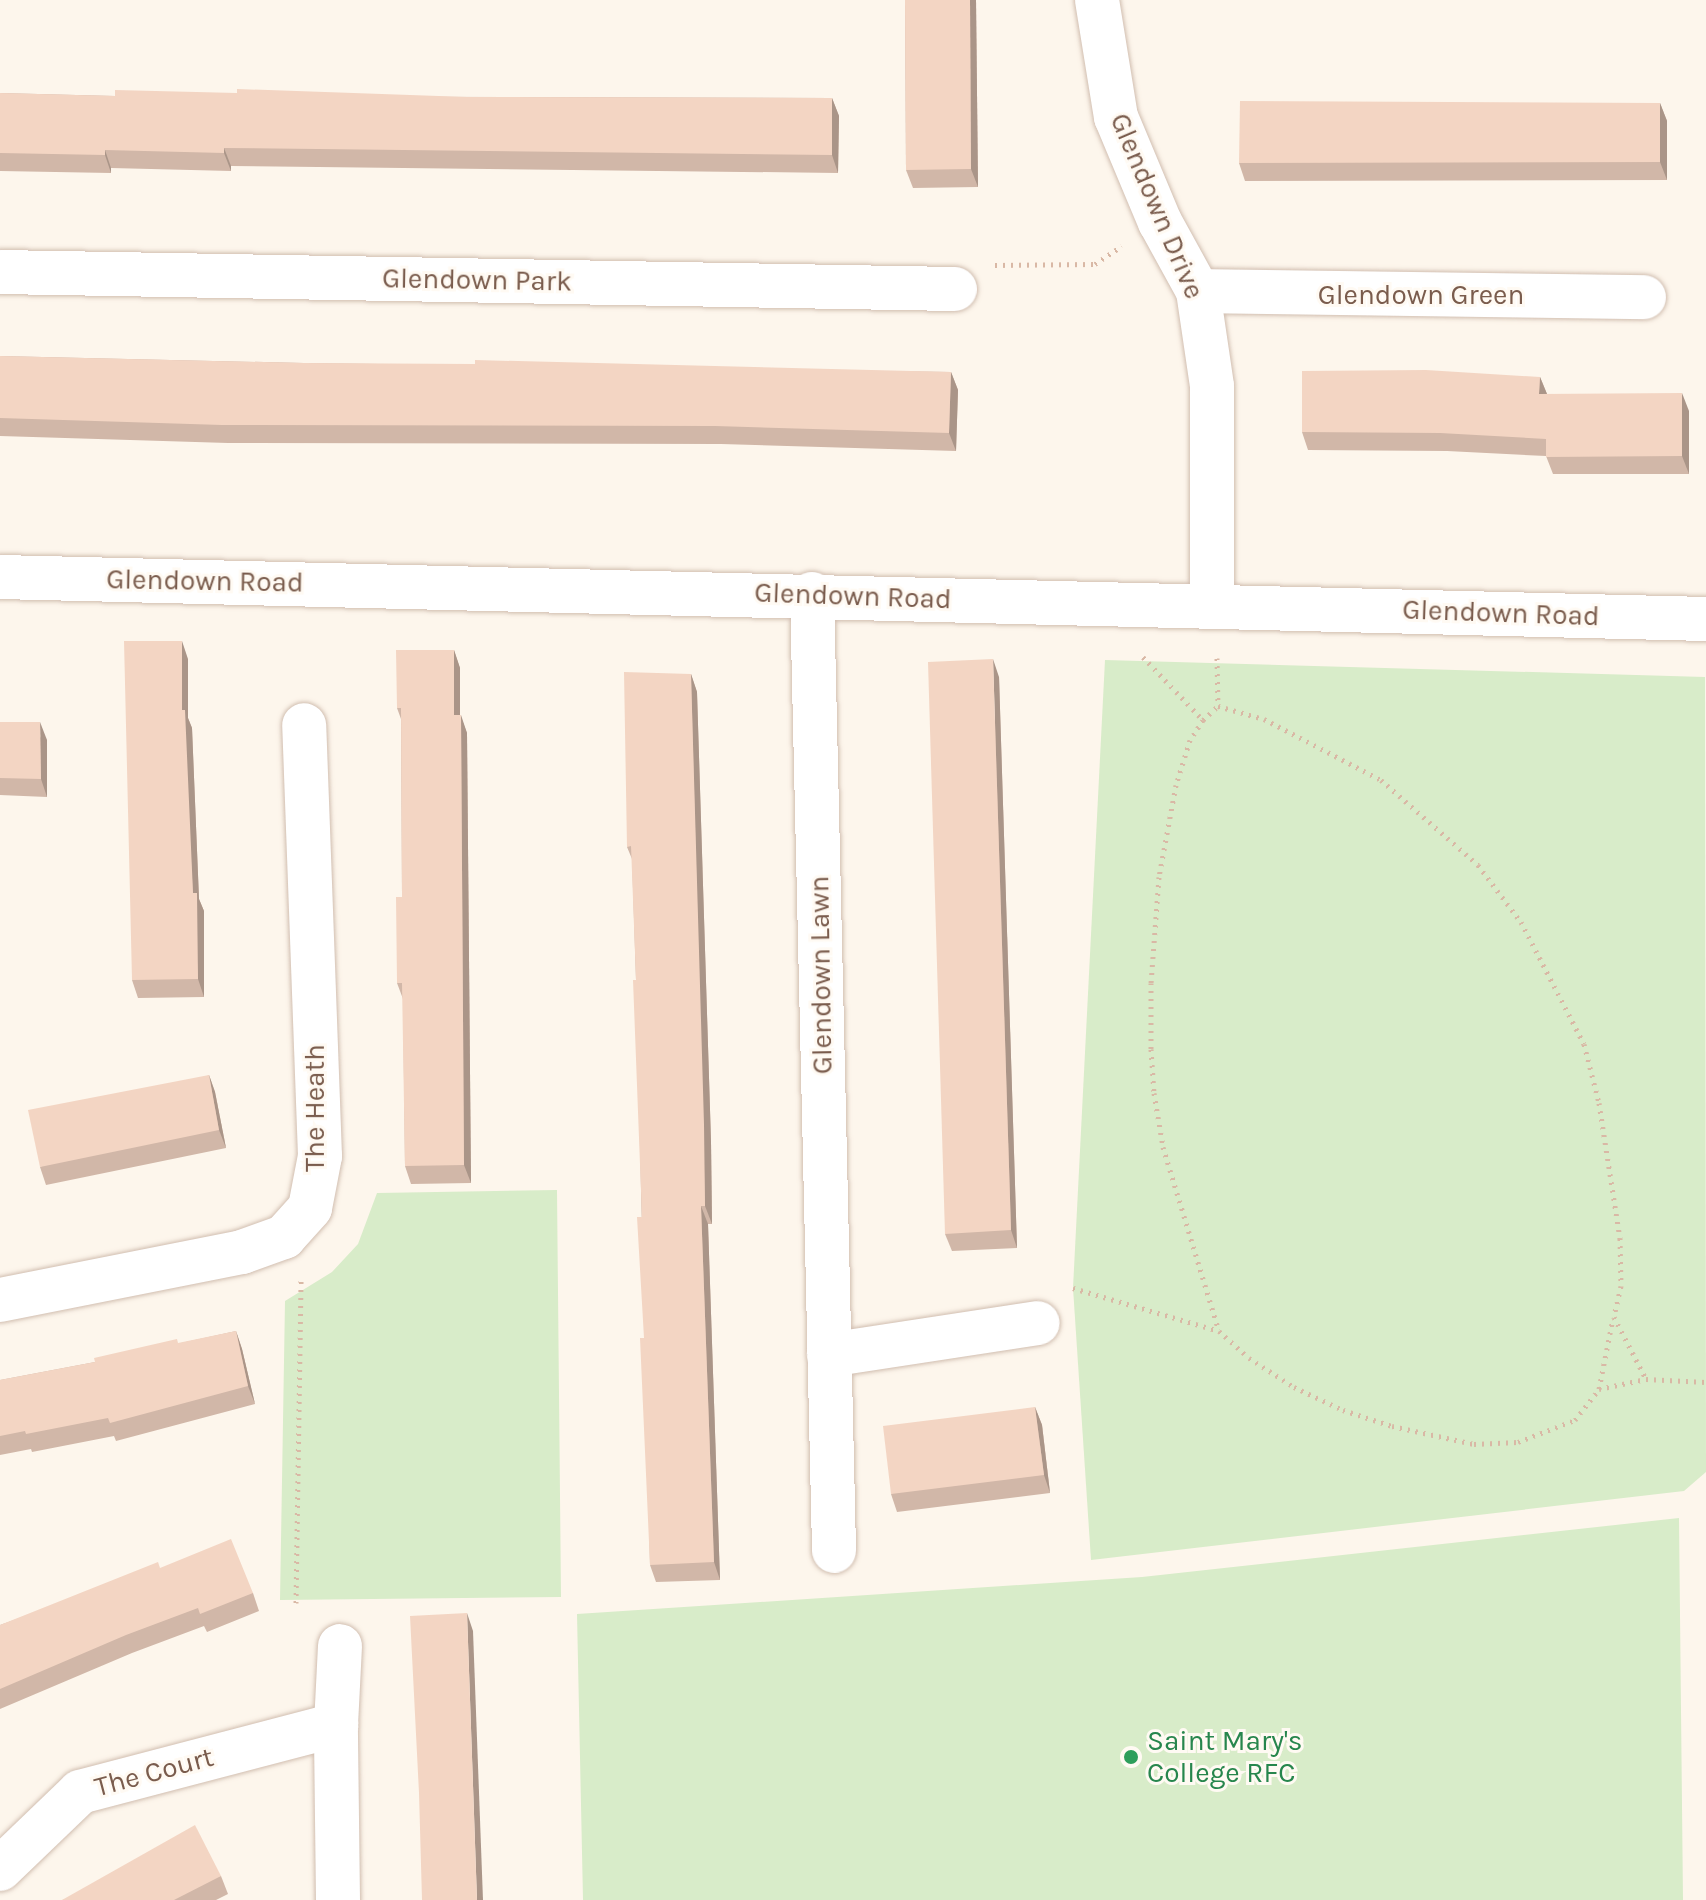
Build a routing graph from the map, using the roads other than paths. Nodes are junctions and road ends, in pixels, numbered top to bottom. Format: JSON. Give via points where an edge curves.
{"nodes":[{"id":1,"x":1097,"y":0,"type":"edge"},
{"id":2,"x":0,"y":272,"type":"edge"},
{"id":3,"x":955,"y":289,"type":"dead end"},
{"id":4,"x":1198,"y":291,"type":"junction"},
{"id":5,"x":1644,"y":297,"type":"dead end"},
{"id":6,"x":0,"y":577,"type":"edge"},
{"id":7,"x":812,"y":594,"type":"junction"},
{"id":8,"x":1212,"y":605,"type":"junction"},
{"id":9,"x":1706,"y":619,"type":"edge"},
{"id":10,"x":304,"y":725,"type":"dead end"},
{"id":11,"x":0,"y":1300,"type":"edge"},
{"id":12,"x":1038,"y":1323,"type":"dead end"},
{"id":13,"x":829,"y":1355,"type":"junction"},
{"id":14,"x":834,"y":1551,"type":"dead end"},
{"id":15,"x":340,"y":1646,"type":"dead end"},
{"id":16,"x":336,"y":1725,"type":"junction"},
{"id":17,"x":0,"y":1869,"type":"edge"},
{"id":18,"x":338,"y":1900,"type":"edge"}],
"edges":[{"from":1,"to":4,"type":"street","name":"Glendown Drive","via":[[1116,117],[1160,222]]},
{"from":2,"to":3,"type":"street","name":"Glendown Park"},
{"from":4,"to":5,"type":"street","name":"Glendown Green"},
{"from":4,"to":8,"type":"street","name":"Glendown Drive","via":[[1212,386]]},
{"from":6,"to":7,"type":"street","name":"Glendown Road"},
{"from":7,"to":8,"type":"street","name":"Glendown Road"},
{"from":7,"to":13,"type":"street","name":"Glendown Lawn"},
{"from":8,"to":9,"type":"street","name":"Glendown Road"},
{"from":10,"to":11,"type":"street","name":"The Heath","via":[[320,1156],[310,1208],[284,1237],[242,1252]]},
{"from":12,"to":13,"type":"street"},
{"from":13,"to":14,"type":"street","name":"Glendown Lawn"},
{"from":15,"to":16,"type":"street"},
{"from":16,"to":17,"type":"street","name":"The Court","via":[[80,1792]]},
{"from":16,"to":18,"type":"street"}]}
